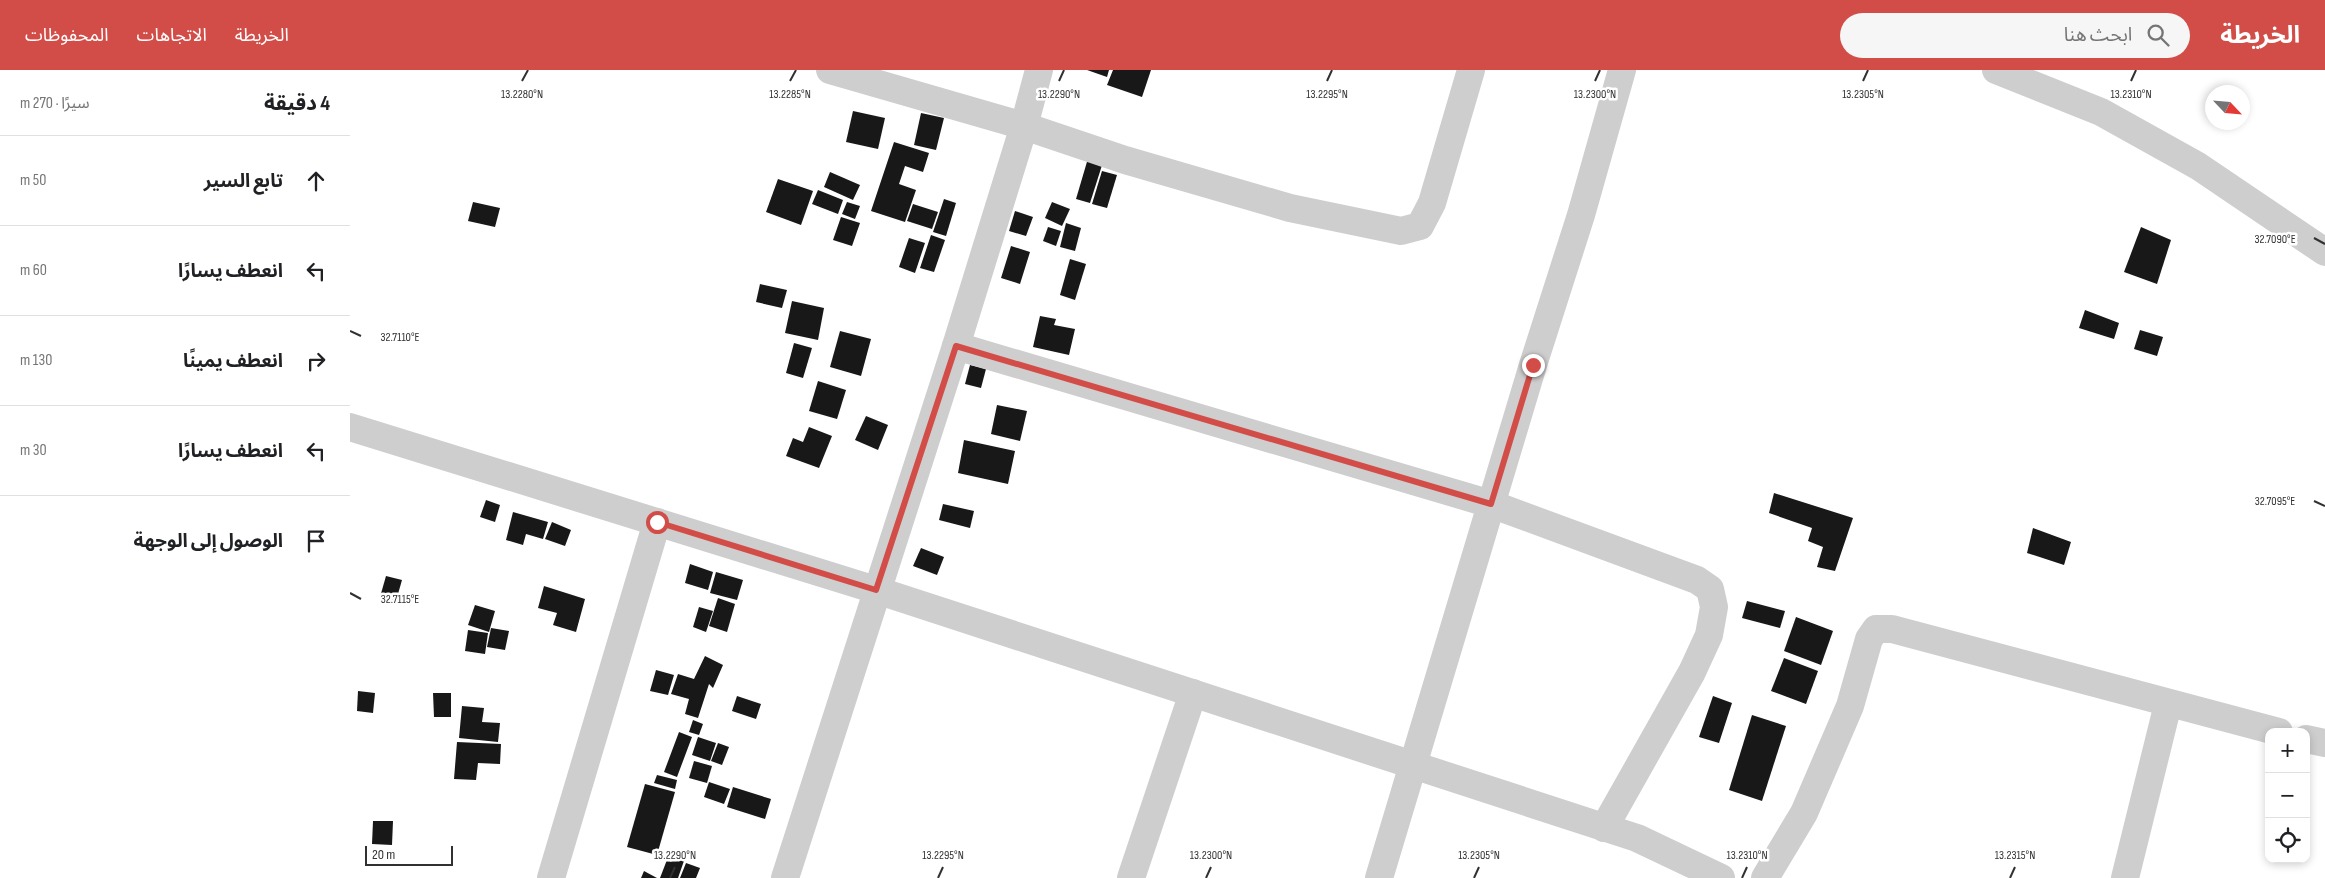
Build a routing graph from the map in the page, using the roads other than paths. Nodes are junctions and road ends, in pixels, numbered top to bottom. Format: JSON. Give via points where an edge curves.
{"nodes":[{"id":1,"x":830,"y":70,"type":"edge"},
{"id":2,"x":1039,"y":70,"type":"edge"},
{"id":3,"x":1471,"y":70,"type":"edge"},
{"id":4,"x":1622,"y":70,"type":"edge"},
{"id":5,"x":1996,"y":70,"type":"edge"},
{"id":6,"x":1024,"y":126,"type":"junction"},
{"id":7,"x":2325,"y":252,"type":"edge"},
{"id":8,"x":956,"y":346,"type":"junction"},
{"id":9,"x":350,"y":427,"type":"edge"},
{"id":10,"x":1491,"y":504,"type":"junction"},
{"id":11,"x":657,"y":522,"type":"junction"},
{"id":12,"x":876,"y":590,"type":"junction"},
{"id":13,"x":1193,"y":693,"type":"junction"},
{"id":14,"x":2168,"y":704,"type":"junction"},
{"id":15,"x":2265,"y":728,"type":"edge"},
{"id":16,"x":2310,"y":739,"type":"edge"},
{"id":17,"x":2325,"y":743,"type":"edge"},
{"id":18,"x":1413,"y":765,"type":"junction"},
{"id":19,"x":1604,"y":828,"type":"junction"},
{"id":20,"x":551,"y":878,"type":"edge"},
{"id":21,"x":785,"y":878,"type":"edge"},
{"id":22,"x":1131,"y":878,"type":"edge"},
{"id":23,"x":1379,"y":878,"type":"edge"},
{"id":24,"x":1721,"y":878,"type":"edge"},
{"id":25,"x":1765,"y":878,"type":"edge"},
{"id":26,"x":2125,"y":878,"type":"edge"}],
"edges":[{"from":1,"to":6,"type":"street"},
{"from":2,"to":6,"type":"street"},
{"from":3,"to":6,"type":"street","via":[[1432,203],[1420,226],[1401,231],[1290,208],[1125,160]]},
{"from":4,"to":10,"type":"street","via":[[1581,215]]},
{"from":5,"to":7,"type":"street","via":[[2101,112],[2198,166]]},
{"from":6,"to":8,"type":"street"},
{"from":8,"to":10,"type":"street"},
{"from":8,"to":12,"type":"street"},
{"from":9,"to":11,"type":"street"},
{"from":10,"to":18,"type":"street"},
{"from":10,"to":19,"type":"street","via":[[1697,580],[1710,589],[1714,606],[1709,635],[1692,672]]},
{"from":11,"to":12,"type":"street"},
{"from":11,"to":20,"type":"street"},
{"from":12,"to":13,"type":"street"},
{"from":12,"to":21,"type":"street"},
{"from":13,"to":18,"type":"street"},
{"from":13,"to":22,"type":"street"},
{"from":14,"to":15,"type":"street"},
{"from":14,"to":25,"type":"street","via":[[1892,629],[1876,629],[1869,639],[1850,706],[1804,813]]},
{"from":14,"to":26,"type":"street"},
{"from":16,"to":17,"type":"street"},
{"from":18,"to":19,"type":"street"},
{"from":18,"to":23,"type":"street"},
{"from":19,"to":24,"type":"street","via":[[1637,838]]}]}
